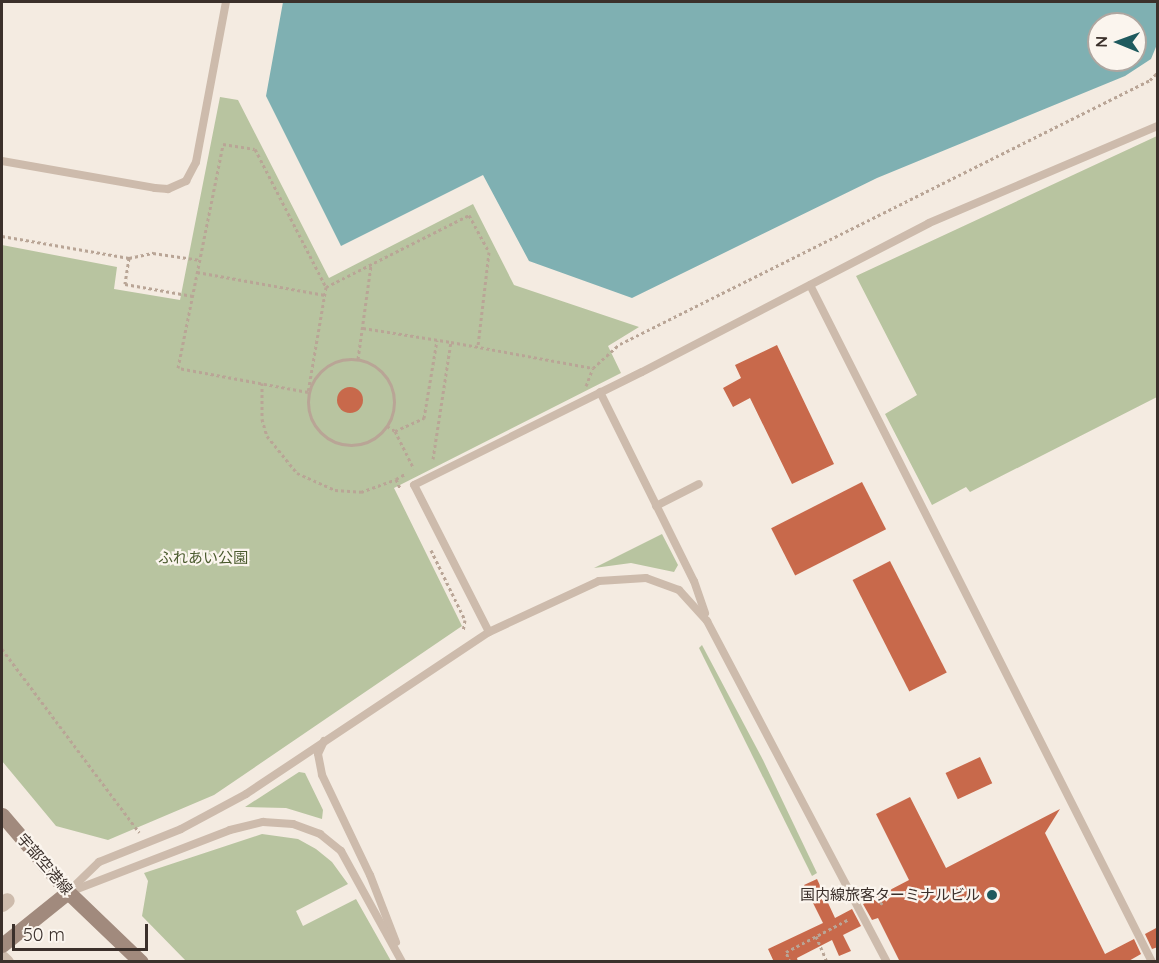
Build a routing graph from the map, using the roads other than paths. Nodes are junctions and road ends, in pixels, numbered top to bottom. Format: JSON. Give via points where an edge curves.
{"nodes":[{"id":1,"x":226,"y":2,"type":"edge"},
{"id":2,"x":1158,"y":126,"type":"edge"},
{"id":3,"x":2,"y":161,"type":"edge"},
{"id":4,"x":810,"y":285,"type":"junction"},
{"id":5,"x":600,"y":393,"type":"junction"},
{"id":6,"x":699,"y":484,"type":"dead end"},
{"id":7,"x":656,"y":506,"type":"junction"},
{"id":8,"x":707,"y":621,"type":"junction"},
{"id":9,"x":489,"y":632,"type":"junction"},
{"id":10,"x":325,"y":740,"type":"junction"},
{"id":11,"x":2,"y":815,"type":"edge"},
{"id":12,"x":68,"y":892,"type":"junction"},
{"id":13,"x":2,"y":945,"type":"edge"},
{"id":14,"x":2,"y":958,"type":"edge"},
{"id":15,"x":6,"y":962,"type":"edge"},
{"id":16,"x":141,"y":962,"type":"edge"},
{"id":17,"x":403,"y":962,"type":"edge"},
{"id":18,"x":887,"y":962,"type":"edge"},
{"id":19,"x":1152,"y":962,"type":"edge"}],
"edges":[{"from":1,"to":3,"type":"lane","via":[[196,162],[186,181],[168,189],[155,188]]},
{"from":2,"to":4,"type":"lane","via":[[929,223]]},
{"from":4,"to":5,"type":"lane"},
{"from":4,"to":19,"type":"lane"},
{"from":5,"to":7,"type":"lane"},
{"from":5,"to":9,"type":"lane","via":[[414,484]]},
{"from":6,"to":7,"type":"lane"},
{"from":7,"to":8,"type":"lane","via":[[694,581]]},
{"from":8,"to":9,"type":"lane","via":[[679,590],[628,576],[586,586]]},
{"from":8,"to":18,"type":"lane"},
{"from":9,"to":10,"type":"lane"},
{"from":10,"to":12,"type":"lane","via":[[205,818],[99,862]]},
{"from":10,"to":17,"type":"lane","via":[[318,754],[322,775],[370,875]]},
{"from":11,"to":12,"type":"main road","name":"宇部空港線"},
{"from":12,"to":13,"type":"main road"},
{"from":12,"to":16,"type":"main road","name":"宇部空港線"},
{"from":12,"to":17,"type":"lane","via":[[230,830],[263,822],[293,824],[320,834],[341,851]]},
{"from":14,"to":15,"type":"street"}]}
